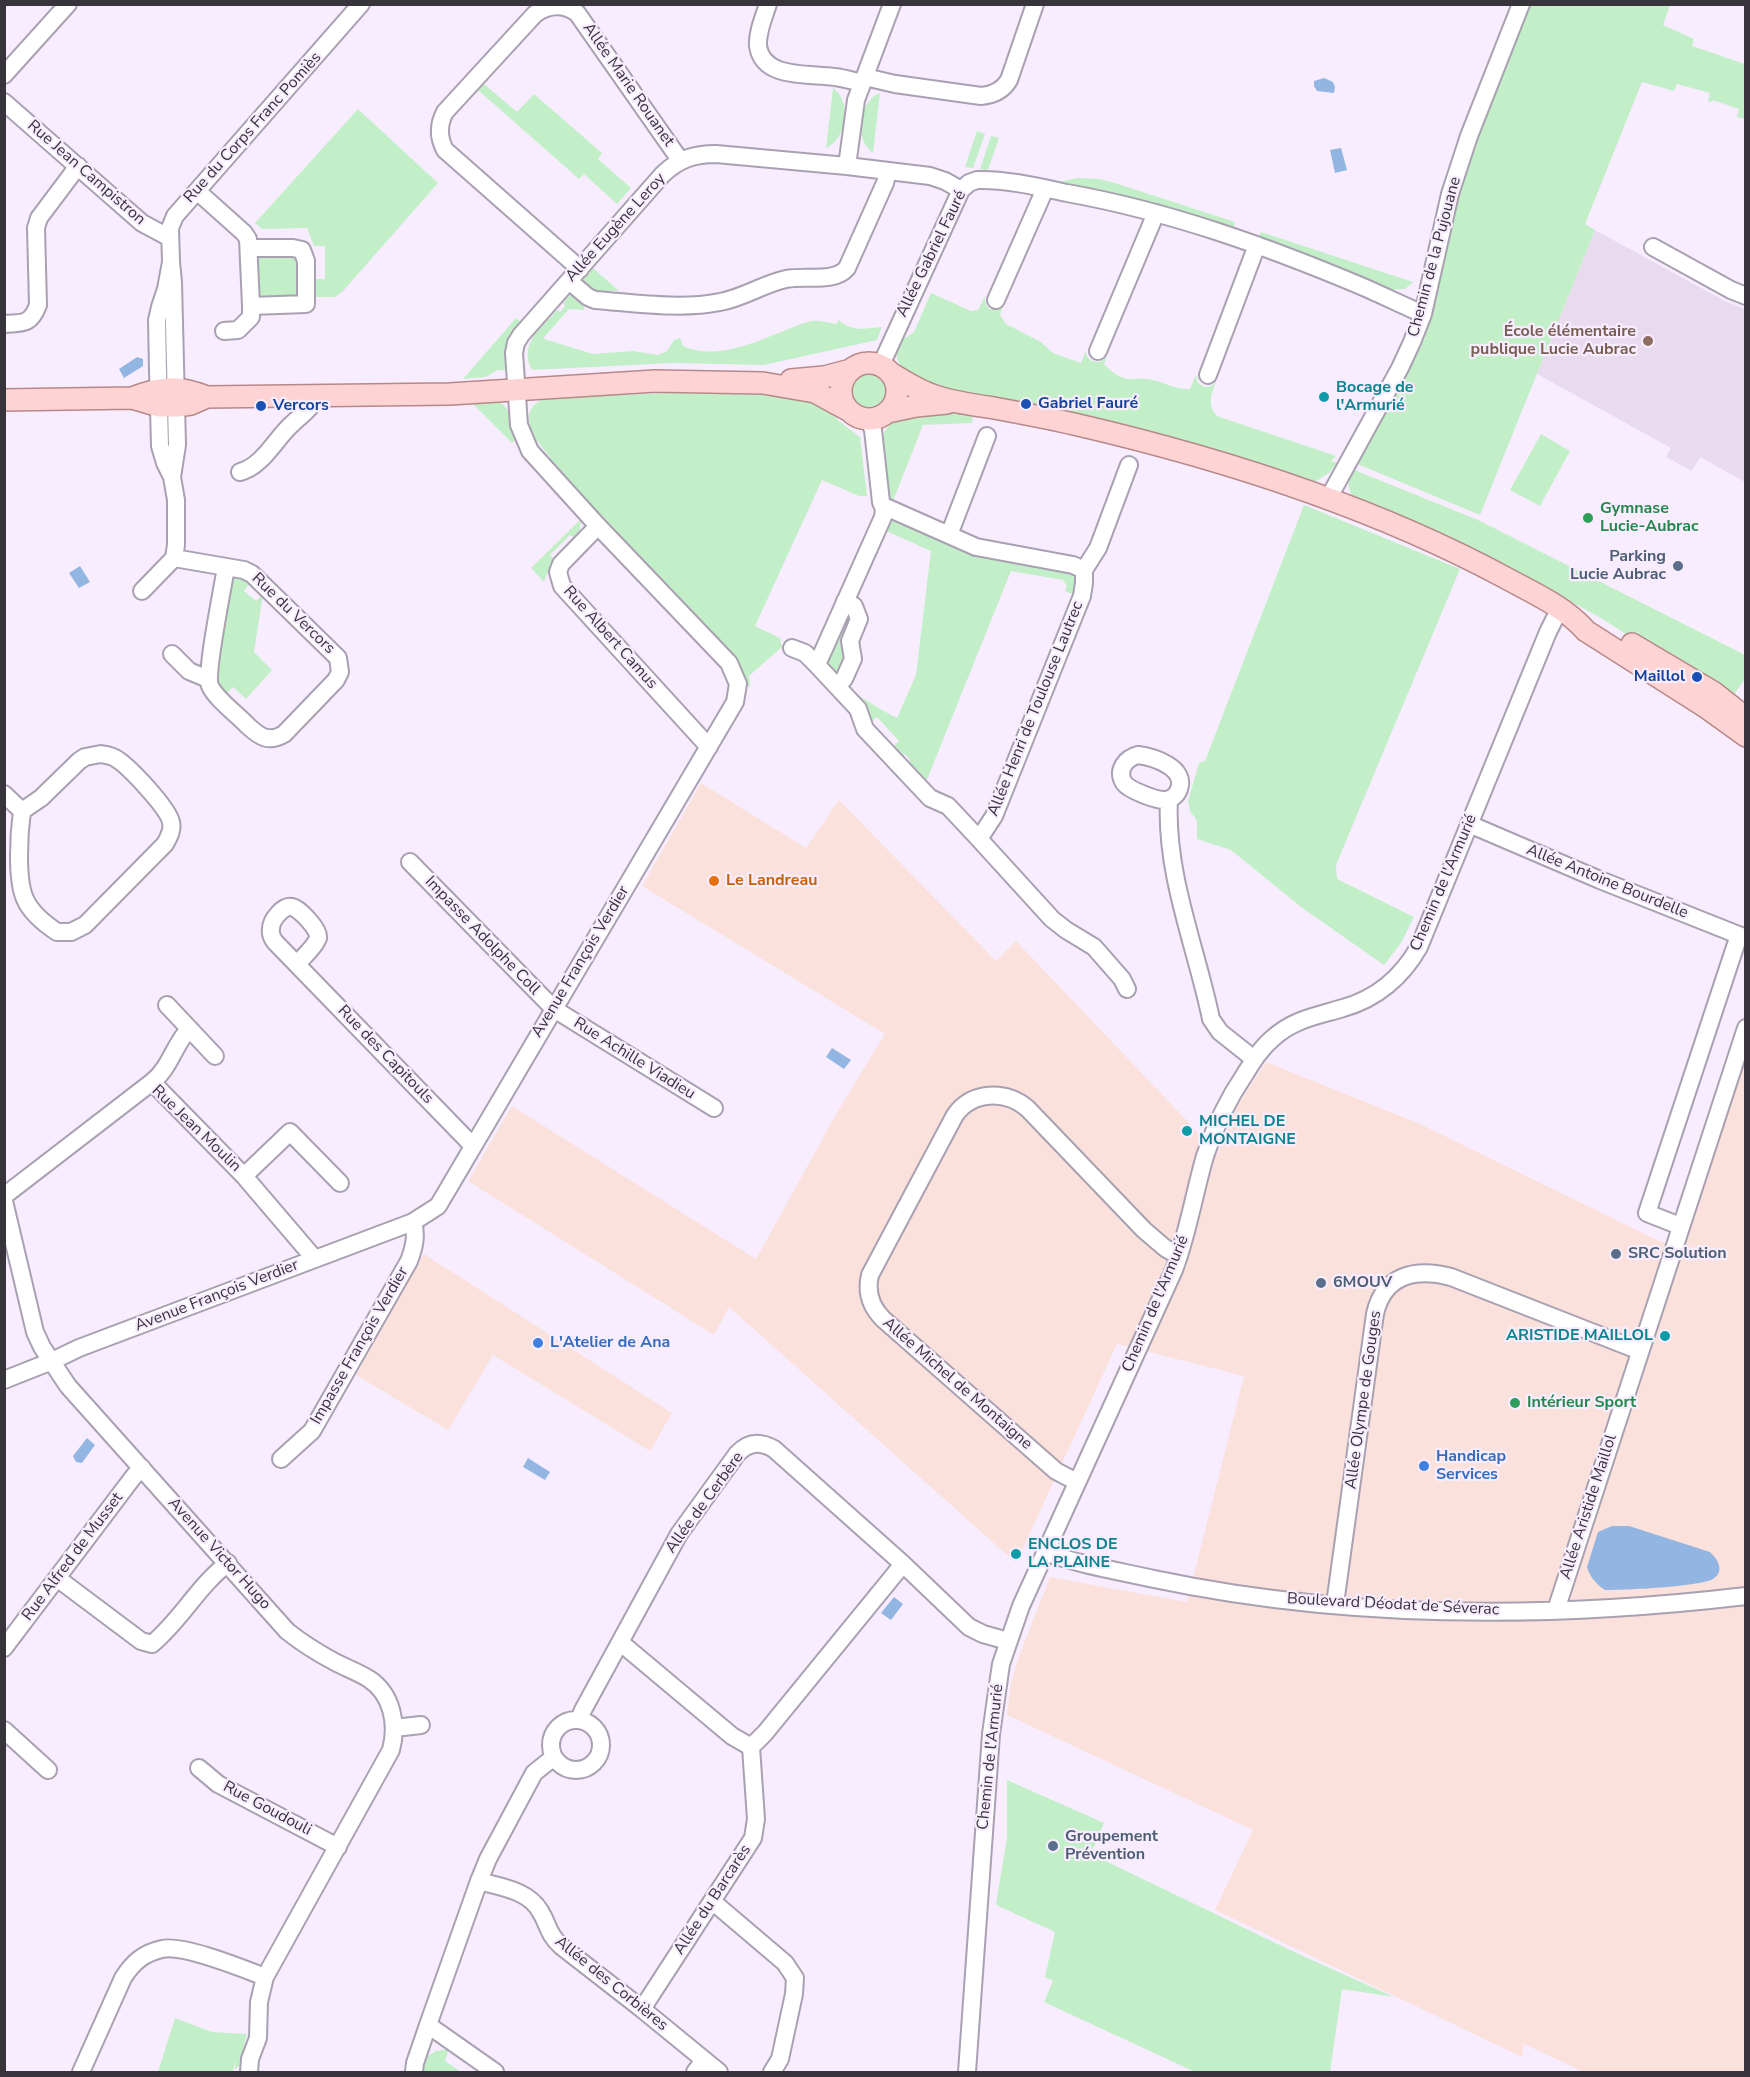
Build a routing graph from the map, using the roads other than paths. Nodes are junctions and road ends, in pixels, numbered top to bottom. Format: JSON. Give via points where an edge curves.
{"nodes":[{"id":1,"x":68,"y":4,"type":"edge"},
{"id":2,"x":361,"y":4,"type":"edge"},
{"id":3,"x":768,"y":4,"type":"edge"},
{"id":4,"x":892,"y":4,"type":"edge"},
{"id":5,"x":1035,"y":4,"type":"edge"},
{"id":6,"x":1521,"y":4,"type":"edge"},
{"id":7,"x":4,"y":75,"type":"edge"},
{"id":8,"x":864,"y":80,"type":"junction"},
{"id":9,"x":4,"y":102,"type":"edge"},
{"id":10,"x":680,"y":160,"type":"junction"},
{"id":11,"x":78,"y":166,"type":"junction"},
{"id":12,"x":847,"y":166,"type":"junction"},
{"id":13,"x":888,"y":171,"type":"junction"},
{"id":14,"x":1045,"y":189,"type":"junction"},
{"id":15,"x":961,"y":190,"type":"junction"},
{"id":16,"x":197,"y":191,"type":"junction"},
{"id":17,"x":1156,"y":213,"type":"junction"},
{"id":18,"x":170,"y":238,"type":"junction"},
{"id":19,"x":1257,"y":245,"type":"junction"},
{"id":20,"x":1653,"y":247,"type":"dead end"},
{"id":21,"x":249,"y":248,"type":"junction"},
{"id":22,"x":574,"y":275,"type":"junction"},
{"id":23,"x":1746,"y":296,"type":"edge"},
{"id":24,"x":996,"y":300,"type":"dead end"},
{"id":25,"x":251,"y":306,"type":"junction"},
{"id":26,"x":1423,"y":314,"type":"junction"},
{"id":27,"x":4,"y":324,"type":"edge"},
{"id":28,"x":224,"y":331,"type":"dead end"},
{"id":29,"x":1098,"y":351,"type":"dead end"},
{"id":30,"x":850,"y":370,"type":"junction"},
{"id":31,"x":886,"y":370,"type":"junction"},
{"id":32,"x":1208,"y":375,"type":"dead end"},
{"id":33,"x":766,"y":383,"type":"junction"},
{"id":34,"x":517,"y":389,"type":"junction"},
{"id":35,"x":168,"y":397,"type":"junction"},
{"id":36,"x":4,"y":400,"type":"edge"},
{"id":37,"x":309,"y":402,"type":"junction"},
{"id":38,"x":962,"y":403,"type":"junction"},
{"id":39,"x":848,"y":410,"type":"junction"},
{"id":40,"x":879,"y":416,"type":"junction"},
{"id":41,"x":987,"y":436,"type":"dead end"},
{"id":42,"x":1129,"y":465,"type":"dead end"},
{"id":43,"x":240,"y":472,"type":"dead end"},
{"id":44,"x":1328,"y":499,"type":"junction"},
{"id":45,"x":884,"y":509,"type":"junction"},
{"id":46,"x":598,"y":526,"type":"junction"},
{"id":47,"x":949,"y":535,"type":"junction"},
{"id":48,"x":174,"y":558,"type":"junction"},
{"id":49,"x":226,"y":567,"type":"junction"},
{"id":50,"x":1084,"y":570,"type":"junction"},
{"id":51,"x":142,"y":591,"type":"dead end"},
{"id":52,"x":845,"y":601,"type":"junction"},
{"id":53,"x":1568,"y":614,"type":"junction"},
{"id":54,"x":792,"y":648,"type":"dead end"},
{"id":55,"x":172,"y":654,"type":"dead end"},
{"id":56,"x":815,"y":663,"type":"junction"},
{"id":57,"x":208,"y":679,"type":"junction"},
{"id":58,"x":837,"y":686,"type":"junction"},
{"id":59,"x":1746,"y":718,"type":"edge"},
{"id":60,"x":1746,"y":736,"type":"edge"},
{"id":61,"x":709,"y":747,"type":"junction"},
{"id":62,"x":4,"y":794,"type":"edge"},
{"id":63,"x":1169,"y":800,"type":"dead end"},
{"id":64,"x":22,"y":811,"type":"junction"},
{"id":65,"x":1469,"y":824,"type":"junction"},
{"id":66,"x":979,"y":840,"type":"junction"},
{"id":67,"x":410,"y":862,"type":"dead end"},
{"id":68,"x":1742,"y":937,"type":"edge"},
{"id":69,"x":297,"y":964,"type":"dead end"},
{"id":70,"x":1127,"y":989,"type":"dead end"},
{"id":71,"x":167,"y":1005,"type":"dead end"},
{"id":72,"x":554,"y":1010,"type":"junction"},
{"id":73,"x":1746,"y":1028,"type":"edge"},
{"id":74,"x":189,"y":1029,"type":"junction"},
{"id":75,"x":215,"y":1056,"type":"dead end"},
{"id":76,"x":1254,"y":1059,"type":"junction"},
{"id":77,"x":152,"y":1082,"type":"junction"},
{"id":78,"x":714,"y":1108,"type":"dead end"},
{"id":79,"x":473,"y":1146,"type":"junction"},
{"id":80,"x":244,"y":1176,"type":"junction"},
{"id":81,"x":340,"y":1183,"type":"dead end"},
{"id":82,"x":4,"y":1196,"type":"edge"},
{"id":83,"x":4,"y":1201,"type":"edge"},
{"id":84,"x":413,"y":1222,"type":"junction"},
{"id":85,"x":1680,"y":1226,"type":"junction"},
{"id":86,"x":1179,"y":1256,"type":"junction"},
{"id":87,"x":314,"y":1258,"type":"junction"},
{"id":88,"x":1640,"y":1351,"type":"junction"},
{"id":89,"x":52,"y":1361,"type":"junction"},
{"id":90,"x":4,"y":1380,"type":"edge"},
{"id":91,"x":281,"y":1459,"type":"dead end"},
{"id":92,"x":142,"y":1468,"type":"junction"},
{"id":93,"x":1077,"y":1482,"type":"junction"},
{"id":94,"x":1044,"y":1552,"type":"junction"},
{"id":95,"x":228,"y":1563,"type":"junction"},
{"id":96,"x":903,"y":1564,"type":"junction"},
{"id":97,"x":57,"y":1578,"type":"junction"},
{"id":98,"x":1746,"y":1596,"type":"edge"},
{"id":99,"x":1335,"y":1605,"type":"junction"},
{"id":100,"x":1556,"y":1610,"type":"junction"},
{"id":101,"x":1008,"y":1641,"type":"junction"},
{"id":102,"x":621,"y":1643,"type":"junction"},
{"id":103,"x":4,"y":1648,"type":"edge"},
{"id":104,"x":579,"y":1720,"type":"junction"},
{"id":105,"x":421,"y":1725,"type":"dead end"},
{"id":106,"x":394,"y":1728,"type":"junction"},
{"id":107,"x":4,"y":1730,"type":"edge"},
{"id":108,"x":751,"y":1747,"type":"junction"},
{"id":109,"x":554,"y":1757,"type":"junction"},
{"id":110,"x":199,"y":1768,"type":"dead end"},
{"id":111,"x":48,"y":1770,"type":"dead end"},
{"id":112,"x":338,"y":1846,"type":"junction"},
{"id":113,"x":479,"y":1881,"type":"junction"},
{"id":114,"x":712,"y":1901,"type":"junction"},
{"id":115,"x":265,"y":1977,"type":"junction"},
{"id":116,"x":642,"y":2009,"type":"junction"},
{"id":117,"x":428,"y":2025,"type":"junction"},
{"id":118,"x":700,"y":2066,"type":"edge"},
{"id":119,"x":496,"y":2072,"type":"edge"},
{"id":120,"x":81,"y":2073,"type":"edge"},
{"id":121,"x":249,"y":2073,"type":"edge"},
{"id":122,"x":414,"y":2073,"type":"edge"},
{"id":123,"x":719,"y":2073,"type":"edge"},
{"id":124,"x":772,"y":2073,"type":"edge"},
{"id":125,"x":967,"y":2073,"type":"edge"}],
"edges":[{"from":1,"to":7,"type":"street"},
{"from":2,"to":16,"type":"street","name":"Rue du Corps Franc Pomiès"},
{"from":3,"to":8,"type":"street","via":[[758,46],[771,66],[782,71]]},
{"from":4,"to":8,"type":"street"},
{"from":5,"to":8,"type":"street","via":[[1009,80],[994,93],[981,96]]},
{"from":6,"to":26,"type":"street","name":"Chemin de la Pujouane","via":[[1450,194]]},
{"from":8,"to":12,"type":"street","via":[[854,109]]},
{"from":9,"to":11,"type":"street","name":"Rue Jean Campistron"},
{"from":10,"to":12,"type":"street","name":"Allée Eugène Leroy","via":[[716,154]]},
{"from":10,"to":22,"type":"street","name":"Allée Eugène Leroy","via":[[663,174]]},
{"from":10,"to":22,"type":"street","name":"Allée Marie Rouanet","via":[[580,17],[558,5],[535,14],[445,112],[440,137],[445,150]]},
{"from":11,"to":18,"type":"street","name":"Rue Jean Campistron","via":[[142,223]]},
{"from":11,"to":27,"type":"street","via":[[39,218],[38,305],[33,316],[23,323]]},
{"from":12,"to":13,"type":"street","name":"Allée Eugène Leroy"},
{"from":13,"to":15,"type":"street","name":"Allée Eugène Leroy","via":[[938,178]]},
{"from":13,"to":22,"type":"street","name":"Allée Marie Rouanet","via":[[847,267],[838,276],[786,279],[733,299],[688,305],[595,300],[588,297]]},
{"from":14,"to":15,"type":"street","name":"Allée Gabriel Fauré","via":[[981,180]]},
{"from":14,"to":17,"type":"street","name":"Allée Gabriel Fauré"},
{"from":14,"to":24,"type":"street"},
{"from":15,"to":31,"type":"street","name":"Allée Gabriel Fauré"},
{"from":16,"to":18,"type":"street","name":"Rue du Corps Franc Pomiès","via":[[175,216]]},
{"from":16,"to":21,"type":"street","via":[[244,233]]},
{"from":17,"to":19,"type":"street","name":"Allée Gabriel Fauré"},
{"from":17,"to":29,"type":"street"},
{"from":18,"to":35,"type":"street","name":"Rue du Corps Franc Pomiès","via":[[173,282]]},
{"from":19,"to":26,"type":"street","name":"Allée Gabriel Fauré"},
{"from":19,"to":32,"type":"street"},
{"from":20,"to":23,"type":"street"},
{"from":21,"to":25,"type":"street"},
{"from":21,"to":25,"type":"street","via":[[299,249],[306,261],[306,304]]},
{"from":22,"to":34,"type":"street","name":"Allée Eugène Leroy","via":[[516,343]]},
{"from":25,"to":28,"type":"street","via":[[251,317],[238,330]]},
{"from":26,"to":44,"type":"street","name":"Chemin de la Pujouane","via":[[1400,368]]},
{"from":30,"to":31,"type":"main road","via":[[865,363]]},
{"from":30,"to":33,"type":"main road"},
{"from":30,"to":39,"type":"main road","via":[[841,388]]},
{"from":31,"to":38,"type":"main road","via":[[933,396]]},
{"from":31,"to":40,"type":"main road","via":[[897,387],[896,401]]},
{"from":33,"to":34,"type":"main road","via":[[656,381]]},
{"from":33,"to":39,"type":"main road","via":[[815,392]]},
{"from":34,"to":37,"type":"main road"},
{"from":34,"to":46,"type":"street","name":"Avenue François Verdier","via":[[519,425],[526,446]]},
{"from":35,"to":36,"type":"main road"},
{"from":35,"to":37,"type":"main road","via":[[191,404],[207,398]]},
{"from":35,"to":48,"type":"street","name":"Rue du Corps Franc Pomiès","via":[[160,446],[176,500]]},
{"from":37,"to":43,"type":"street","via":[[302,416],[251,470]]},
{"from":38,"to":40,"type":"main road","via":[[924,405]]},
{"from":38,"to":44,"type":"main road","via":[[1076,424],[1173,449]]},
{"from":39,"to":40,"type":"main road","via":[[858,417]]},
{"from":40,"to":45,"type":"street","via":[[873,430]]},
{"from":41,"to":47,"type":"street"},
{"from":42,"to":50,"type":"street","via":[[1098,548]]},
{"from":44,"to":53,"type":"main road","via":[[1482,565]]},
{"from":45,"to":47,"type":"street"},
{"from":45,"to":52,"type":"street"},
{"from":46,"to":61,"type":"street","name":"Avenue François Verdier","via":[[731,666],[738,684],[736,699]]},
{"from":46,"to":61,"type":"street","name":"Rue Albert Camus","via":[[561,564],[558,572],[562,586]]},
{"from":47,"to":50,"type":"street","via":[[986,549]]},
{"from":48,"to":49,"type":"street","name":"Rue du Vercors"},
{"from":48,"to":51,"type":"street"},
{"from":49,"to":57,"type":"street","name":"Rue du Vercors"},
{"from":49,"to":57,"type":"street","name":"Rue du Vercors","via":[[252,574],[336,655],[340,672],[284,734],[270,739],[256,734],[215,693]]},
{"from":50,"to":66,"type":"street","name":"Allée Henri de Toulouse Lautrec","via":[[1082,596],[994,816]]},
{"from":52,"to":56,"type":"street"},
{"from":52,"to":58,"type":"street","via":[[856,609],[859,618],[850,641],[853,659]]},
{"from":53,"to":59,"type":"main road","via":[[1593,620],[1713,692]]},
{"from":53,"to":60,"type":"main road","via":[[1586,631]]},
{"from":53,"to":65,"type":"street","name":"Chemin de l'Armurié","via":[[1548,632]]},
{"from":54,"to":56,"type":"street","name":"Allée Henri de Toulouse Lautrec"},
{"from":55,"to":57,"type":"street","name":"Rue du Vercors","via":[[189,671]]},
{"from":56,"to":58,"type":"street","name":"Allée Henri de Toulouse Lautrec"},
{"from":58,"to":66,"type":"street","name":"Allée Henri de Toulouse Lautrec","via":[[859,711],[865,729],[930,798],[948,806]]},
{"from":61,"to":72,"type":"street","name":"Avenue François Verdier"},
{"from":62,"to":64,"type":"street"},
{"from":63,"to":76,"type":"street","via":[[1172,862],[1211,1019],[1220,1032]]},
{"from":64,"to":64,"type":"street","via":[[79,761],[101,754],[119,761],[164,806],[171,831],[165,844],[85,925],[71,932],[57,932],[34,913],[25,898],[19,834]]},
{"from":65,"to":68,"type":"street","name":"Allée Antoine Bourdelle"},
{"from":65,"to":76,"type":"street","name":"Chemin de l'Armurié","via":[[1419,946],[1405,969],[1369,998],[1290,1025]]},
{"from":66,"to":70,"type":"street","name":"Allée Henri de Toulouse Lautrec","via":[[1052,919],[1094,947]]},
{"from":67,"to":72,"type":"street","name":"Impasse Adolphe Coll"},
{"from":68,"to":85,"type":"street","via":[[1647,1213]]},
{"from":69,"to":79,"type":"street","name":"Rue des Capitouls"},
{"from":71,"to":74,"type":"street"},
{"from":72,"to":78,"type":"street","name":"Rue Achille Viadieu"},
{"from":72,"to":79,"type":"street","name":"Avenue François Verdier"},
{"from":73,"to":85,"type":"street","name":"Allée Aristide Maillol"},
{"from":74,"to":75,"type":"street"},
{"from":74,"to":77,"type":"street"},
{"from":76,"to":86,"type":"street","name":"Chemin de l'Armurié","via":[[1228,1100],[1212,1136]]},
{"from":77,"to":80,"type":"street","name":"Rue Jean Moulin"},
{"from":77,"to":82,"type":"street","name":"Rue Jean Moulin"},
{"from":79,"to":84,"type":"street","name":"Avenue François Verdier","via":[[438,1206]]},
{"from":80,"to":81,"type":"street","via":[[290,1132]]},
{"from":80,"to":87,"type":"street","name":"Rue Jean Moulin"},
{"from":83,"to":89,"type":"street","name":"Avenue Victor Hugo","via":[[35,1332]]},
{"from":84,"to":87,"type":"street","name":"Avenue François Verdier"},
{"from":84,"to":91,"type":"street","name":"Impasse François Verdier","via":[[416,1231],[409,1261],[312,1431]]},
{"from":85,"to":88,"type":"street","name":"Allée Aristide Maillol"},
{"from":86,"to":93,"type":"street","name":"Chemin de l'Armurié"},
{"from":86,"to":93,"type":"street","name":"Allée Michel de Montaigne","via":[[1144,1230],[1027,1107],[992,1095],[965,1103],[955,1115],[870,1275],[869,1296],[883,1319],[1056,1471]]},
{"from":87,"to":89,"type":"street","name":"Avenue François Verdier"},
{"from":88,"to":99,"type":"street","name":"Allée Olympe de Gouges","via":[[1451,1277],[1425,1272],[1410,1275],[1387,1288],[1375,1314]]},
{"from":88,"to":100,"type":"street","name":"Allée Aristide Maillol"},
{"from":89,"to":90,"type":"street","name":"Avenue François Verdier"},
{"from":89,"to":92,"type":"street","name":"Avenue Victor Hugo","via":[[68,1386]]},
{"from":92,"to":95,"type":"street","name":"Avenue Victor Hugo"},
{"from":92,"to":97,"type":"street","name":"Rue Alfred de Musset"},
{"from":93,"to":94,"type":"street","name":"Chemin de l'Armurié"},
{"from":94,"to":99,"type":"street","name":"Boulevard Déodat de Séverac","via":[[1211,1590]]},
{"from":94,"to":101,"type":"street","name":"Chemin de l'Armurié"},
{"from":95,"to":97,"type":"street","via":[[152,1644],[141,1641]]},
{"from":95,"to":106,"type":"street","name":"Avenue Victor Hugo","via":[[287,1631],[382,1690]]},
{"from":96,"to":101,"type":"street","name":"Allée de Cerbère","via":[[969,1627]]},
{"from":96,"to":102,"type":"street","name":"Allée de Cerbère","via":[[774,1449],[754,1443],[737,1454],[679,1534]]},
{"from":96,"to":108,"type":"street"},
{"from":97,"to":103,"type":"street","name":"Rue Alfred de Musset"},
{"from":98,"to":100,"type":"street","name":"Boulevard Déodat de Séverac"},
{"from":99,"to":100,"type":"street","name":"Boulevard Déodat de Séverac","via":[[1454,1611]]},
{"from":101,"to":125,"type":"street","name":"Chemin de l'Armurié","via":[[991,1734]]},
{"from":102,"to":104,"type":"street","name":"Allée de Cerbère"},
{"from":102,"to":108,"type":"street","via":[[732,1736]]},
{"from":104,"to":109,"type":"street","via":[[570,1720],[555,1731],[551,1748]]},
{"from":104,"to":109,"type":"street","via":[[591,1725],[599,1735],[601,1748],[597,1760],[587,1768],[575,1770],[562,1766]]},
{"from":105,"to":106,"type":"street"},
{"from":106,"to":112,"type":"street","name":"Avenue Victor Hugo","via":[[391,1750]]},
{"from":107,"to":111,"type":"street"},
{"from":108,"to":114,"type":"street","name":"Allée du Barcarès","via":[[755,1833]]},
{"from":109,"to":113,"type":"street","via":[[534,1773]]},
{"from":110,"to":112,"type":"street","name":"Rue Goudouli","via":[[218,1784]]},
{"from":112,"to":115,"type":"street","name":"Avenue Victor Hugo"},
{"from":113,"to":116,"type":"street","name":"Allée des Corbières","via":[[529,1897],[542,1912],[556,1941]]},
{"from":113,"to":117,"type":"street"},
{"from":114,"to":116,"type":"street","name":"Allée du Barcarès"},
{"from":114,"to":124,"type":"street","via":[[785,1963],[795,1978],[780,2059]]},
{"from":115,"to":120,"type":"street","via":[[188,1952],[165,1948],[146,1954],[131,1964],[123,1978]]},
{"from":115,"to":121,"type":"street","name":"Avenue Victor Hugo","via":[[259,2002],[258,2038]]},
{"from":116,"to":118,"type":"street","name":"Allée des Corbières"},
{"from":117,"to":119,"type":"street"},
{"from":117,"to":122,"type":"street"},
{"from":118,"to":123,"type":"street","name":"Allée des Corbières"}]}
